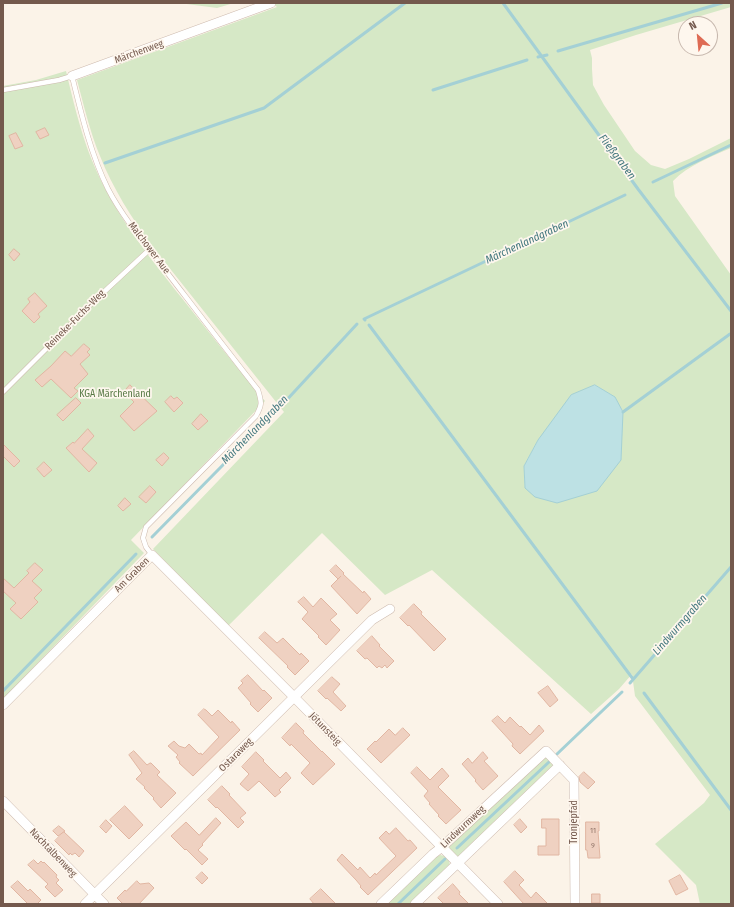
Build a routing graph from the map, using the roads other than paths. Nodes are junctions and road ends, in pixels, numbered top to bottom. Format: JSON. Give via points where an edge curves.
{"nodes":[{"id":1,"x":271,"y":3,"type":"edge"},
{"id":2,"x":72,"y":76,"type":"junction"},
{"id":3,"x":3,"y":90,"type":"edge"},
{"id":4,"x":150,"y":250,"type":"junction"},
{"id":5,"x":3,"y":392,"type":"edge"},
{"id":6,"x":261,"y":401,"type":"joint"},
{"id":7,"x":152,"y":554,"type":"junction"},
{"id":8,"x":390,"y":609,"type":"dead end"},
{"id":9,"x":294,"y":697,"type":"junction"},
{"id":10,"x":3,"y":705,"type":"edge"},
{"id":11,"x":546,"y":751,"type":"joint"},
{"id":12,"x":560,"y":765,"type":"junction"},
{"id":13,"x":3,"y":801,"type":"edge"},
{"id":14,"x":442,"y":847,"type":"junction"},
{"id":15,"x":458,"y":864,"type":"junction"},
{"id":16,"x":94,"y":894,"type":"junction"},
{"id":17,"x":85,"y":904,"type":"edge"},
{"id":18,"x":104,"y":904,"type":"edge"},
{"id":19,"x":381,"y":904,"type":"edge"},
{"id":20,"x":415,"y":904,"type":"edge"},
{"id":21,"x":498,"y":904,"type":"edge"},
{"id":22,"x":575,"y":904,"type":"edge"}],
"edges":[{"from":1,"to":2,"type":"street","name":"Märchenweg"},
{"from":2,"to":3,"type":"lane","name":"Märchenweg"},
{"from":2,"to":4,"type":"lane","name":"Malchower Aue","via":[[81,114],[102,175],[124,215]]},
{"from":4,"to":5,"type":"lane","name":"Reineke-Fuchs-Weg","via":[[91,304]]},
{"from":4,"to":6,"type":"lane","name":"Malchower Aue","via":[[258,390]]},
{"from":6,"to":7,"type":"lane","name":"Am Graben","via":[[256,416],[146,527],[143,538]]},
{"from":7,"to":9,"type":"street","name":"Jötunsteig"},
{"from":7,"to":10,"type":"street","name":"Am Graben"},
{"from":8,"to":9,"type":"street","name":"Ostaraweg","via":[[372,620]]},
{"from":9,"to":14,"type":"street","name":"Jötunsteig"},
{"from":9,"to":16,"type":"street","name":"Ostaraweg"},
{"from":11,"to":12,"type":"street","name":"Tronjepfad"},
{"from":11,"to":14,"type":"street","name":"Lindwurmweg"},
{"from":12,"to":15,"type":"street"},
{"from":12,"to":22,"type":"street","name":"Tronjepfad","via":[[574,780]]},
{"from":13,"to":16,"type":"street","name":"Nachtalbenweg"},
{"from":14,"to":15,"type":"street","name":"Jötunsteig"},
{"from":14,"to":19,"type":"street","name":"Lindwurmweg"},
{"from":15,"to":20,"type":"street"},
{"from":15,"to":21,"type":"street","name":"Jötunsteig"},
{"from":16,"to":17,"type":"street","name":"Ostaraweg"},
{"from":16,"to":18,"type":"street","name":"Nachtalbenweg"}]}
